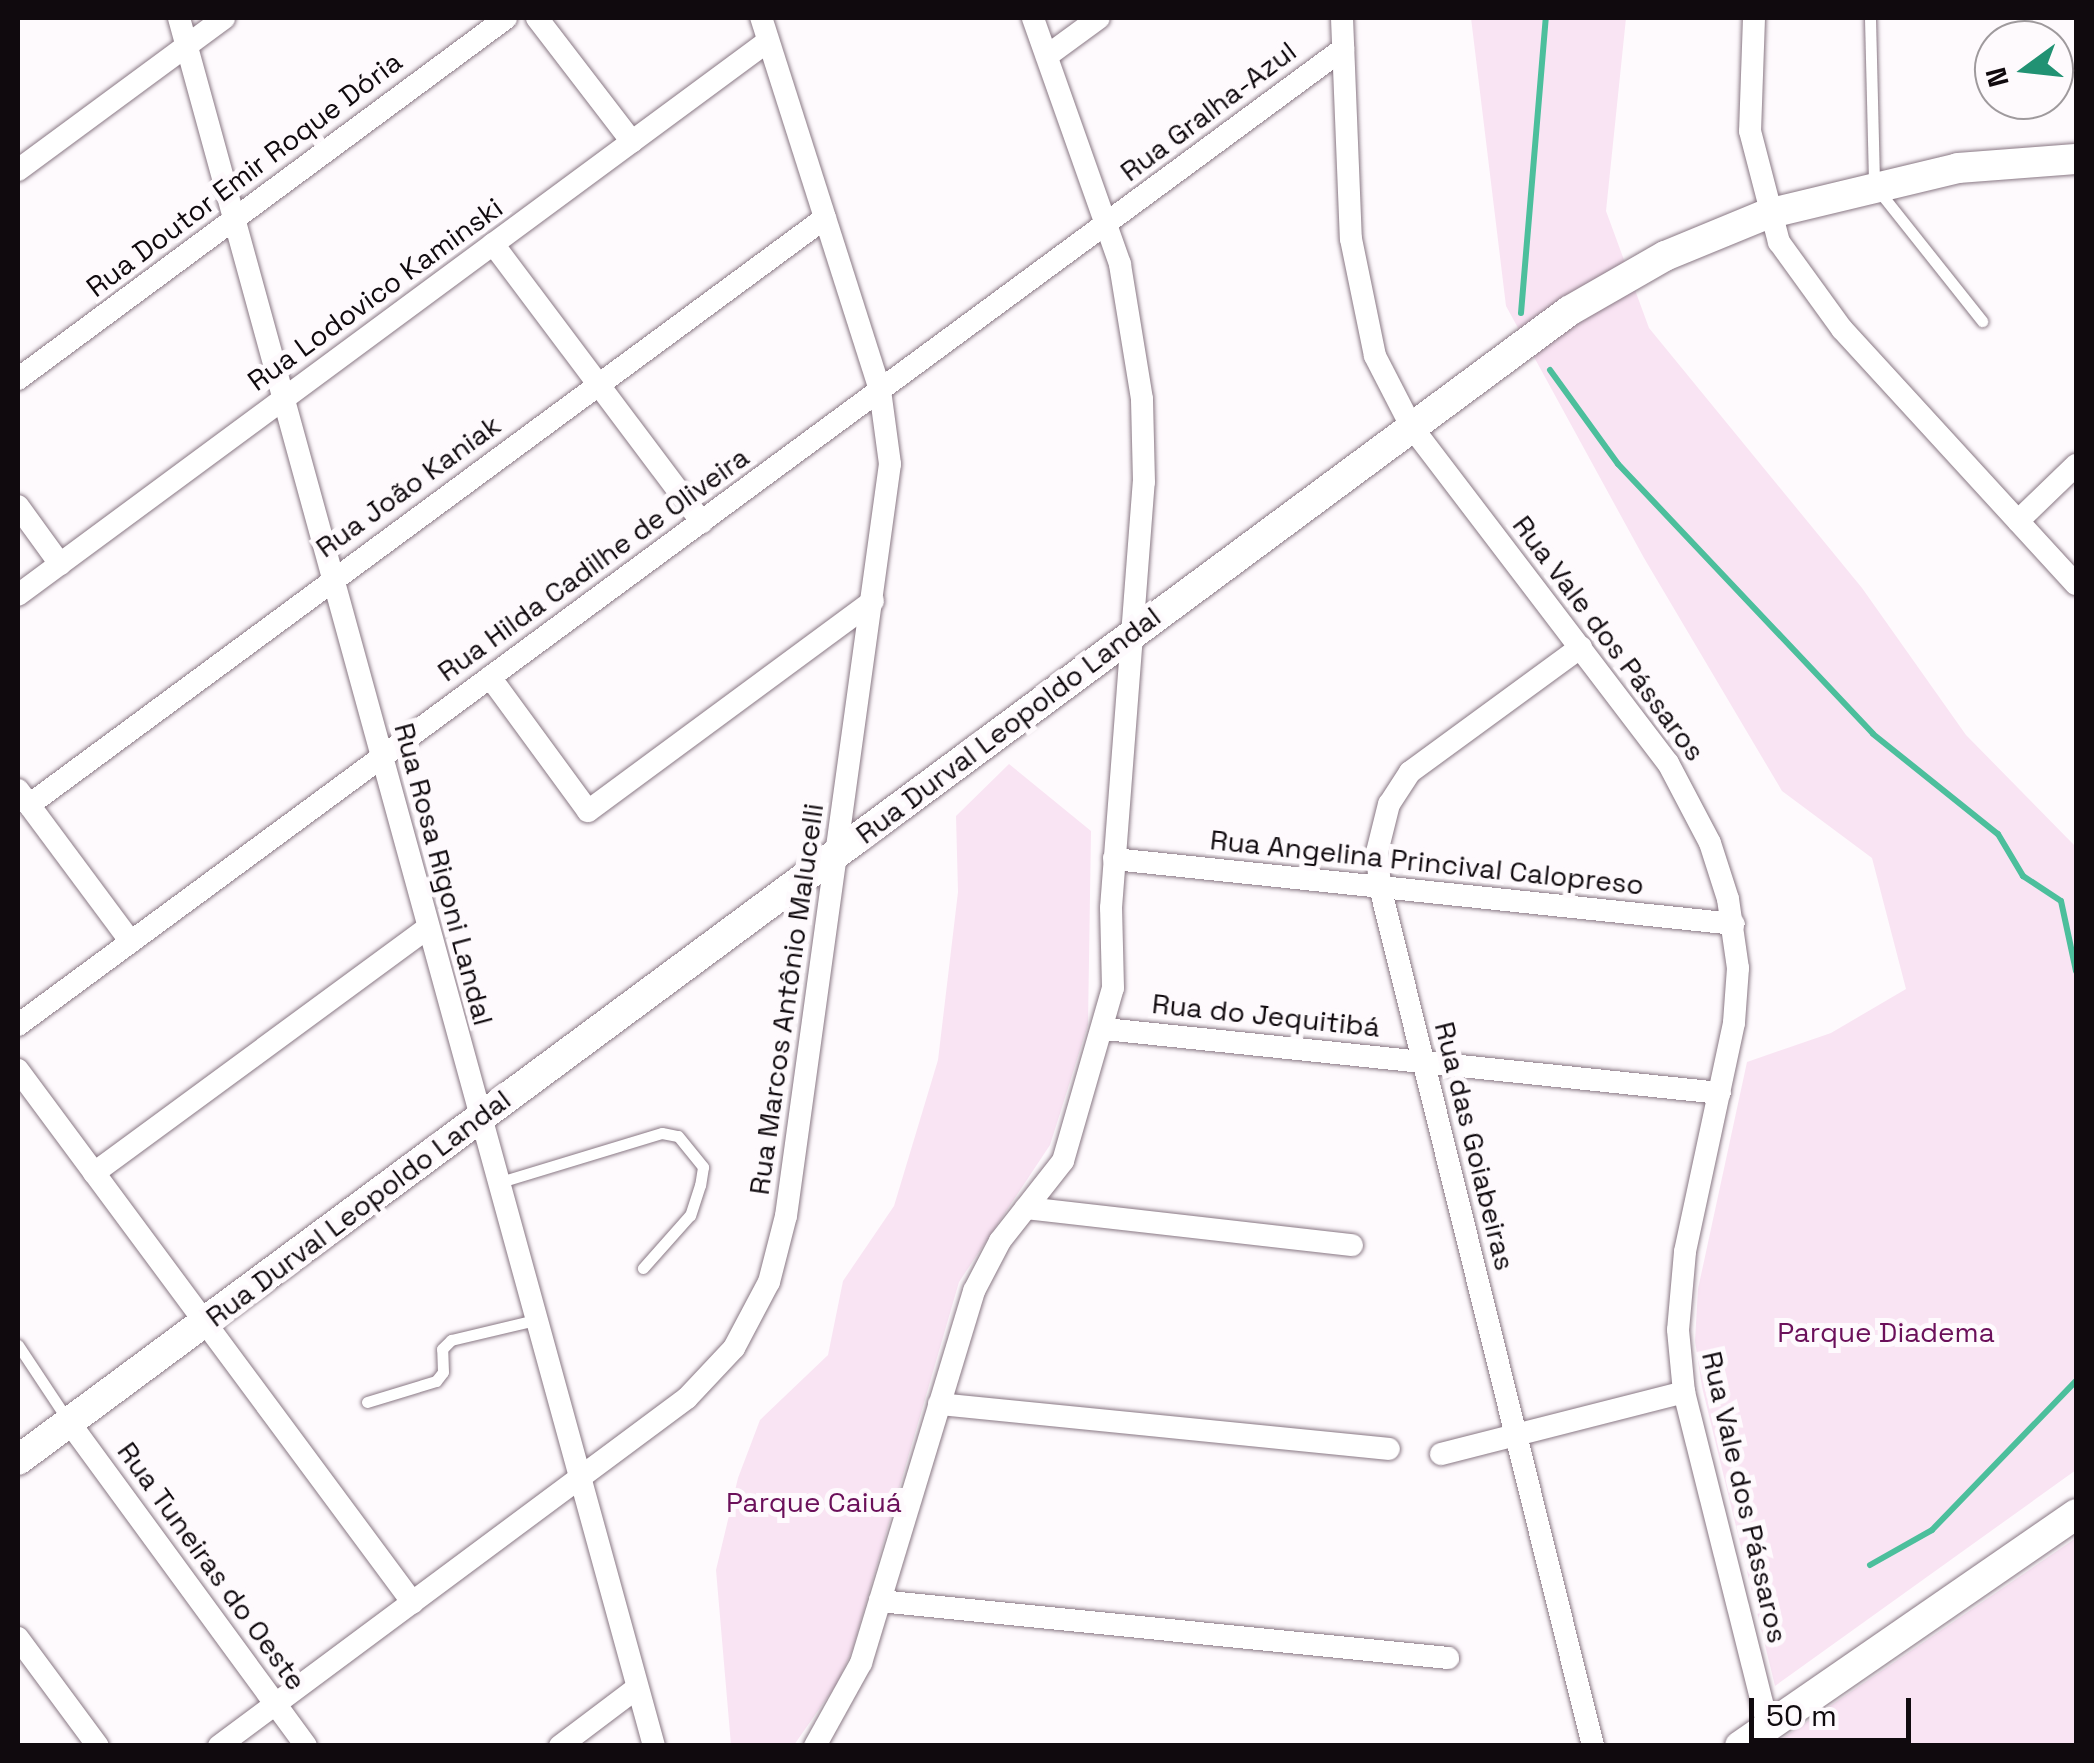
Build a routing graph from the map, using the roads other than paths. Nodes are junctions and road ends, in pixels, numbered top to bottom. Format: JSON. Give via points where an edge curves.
{"nodes":[{"id":1,"x":179,"y":18,"type":"edge"},
{"id":2,"x":224,"y":18,"type":"edge"},
{"id":3,"x":506,"y":18,"type":"edge"},
{"id":4,"x":537,"y":18,"type":"edge"},
{"id":5,"x":761,"y":18,"type":"edge"},
{"id":6,"x":1033,"y":18,"type":"edge"},
{"id":7,"x":1098,"y":18,"type":"edge"},
{"id":8,"x":1342,"y":18,"type":"edge"},
{"id":9,"x":1754,"y":18,"type":"edge"},
{"id":10,"x":1870,"y":18,"type":"edge"},
{"id":11,"x":768,"y":41,"type":"junction"},
{"id":12,"x":186,"y":45,"type":"junction"},
{"id":13,"x":1343,"y":48,"type":"junction"},
{"id":14,"x":1047,"y":56,"type":"junction"},
{"id":15,"x":632,"y":142,"type":"junction"},
{"id":16,"x":2076,"y":159,"type":"edge"},
{"id":17,"x":18,"y":170,"type":"edge"},
{"id":18,"x":1874,"y":185,"type":"junction"},
{"id":19,"x":1766,"y":214,"type":"junction"},
{"id":20,"x":234,"y":218,"type":"junction"},
{"id":21,"x":825,"y":218,"type":"junction"},
{"id":22,"x":1108,"y":223,"type":"junction"},
{"id":23,"x":493,"y":244,"type":"junction"},
{"id":24,"x":1982,"y":321,"type":"dead end"},
{"id":25,"x":18,"y":379,"type":"edge"},
{"id":26,"x":598,"y":383,"type":"junction"},
{"id":27,"x":880,"y":390,"type":"junction"},
{"id":28,"x":283,"y":399,"type":"junction"},
{"id":29,"x":1411,"y":426,"type":"junction"},
{"id":30,"x":2076,"y":465,"type":"edge"},
{"id":31,"x":18,"y":506,"type":"edge"},
{"id":32,"x":2018,"y":521,"type":"junction"},
{"id":33,"x":702,"y":522,"type":"junction"},
{"id":34,"x":60,"y":564,"type":"junction"},
{"id":35,"x":332,"y":578,"type":"junction"},
{"id":36,"x":2076,"y":584,"type":"edge"},
{"id":37,"x":18,"y":595,"type":"edge"},
{"id":38,"x":874,"y":600,"type":"junction"},
{"id":39,"x":1132,"y":634,"type":"junction"},
{"id":40,"x":1580,"y":647,"type":"junction"},
{"id":41,"x":490,"y":677,"type":"junction"},
{"id":42,"x":381,"y":758,"type":"junction"},
{"id":43,"x":23,"y":797,"type":"edge"},
{"id":44,"x":838,"y":852,"type":"junction"},
{"id":45,"x":1114,"y":860,"type":"junction"},
{"id":46,"x":1380,"y":887,"type":"junction"},
{"id":47,"x":1734,"y":924,"type":"junction"},
{"id":48,"x":428,"y":928,"type":"junction"},
{"id":49,"x":131,"y":942,"type":"junction"},
{"id":50,"x":18,"y":1025,"type":"edge"},
{"id":51,"x":1105,"y":1029,"type":"junction"},
{"id":52,"x":1423,"y":1062,"type":"junction"},
{"id":53,"x":18,"y":1070,"type":"edge"},
{"id":54,"x":1720,"y":1093,"type":"junction"},
{"id":55,"x":479,"y":1118,"type":"junction"},
{"id":56,"x":94,"y":1173,"type":"junction"},
{"id":57,"x":497,"y":1183,"type":"junction"},
{"id":58,"x":1026,"y":1208,"type":"junction"},
{"id":59,"x":1352,"y":1246,"type":"dead end"},
{"id":60,"x":642,"y":1268,"type":"dead end"},
{"id":61,"x":534,"y":1320,"type":"junction"},
{"id":62,"x":204,"y":1322,"type":"junction"},
{"id":63,"x":18,"y":1345,"type":"edge"},
{"id":64,"x":1684,"y":1392,"type":"junction"},
{"id":65,"x":367,"y":1402,"type":"dead end"},
{"id":66,"x":940,"y":1404,"type":"junction"},
{"id":67,"x":69,"y":1422,"type":"junction"},
{"id":68,"x":1516,"y":1435,"type":"junction"},
{"id":69,"x":1389,"y":1449,"type":"dead end"},
{"id":70,"x":1441,"y":1454,"type":"dead end"},
{"id":71,"x":18,"y":1460,"type":"edge"},
{"id":72,"x":578,"y":1480,"type":"junction"},
{"id":73,"x":2076,"y":1514,"type":"edge"},
{"id":74,"x":880,"y":1601,"type":"junction"},
{"id":75,"x":413,"y":1602,"type":"junction"},
{"id":76,"x":18,"y":1638,"type":"edge"},
{"id":77,"x":1448,"y":1658,"type":"dead end"},
{"id":78,"x":634,"y":1690,"type":"junction"},
{"id":79,"x":275,"y":1704,"type":"junction"},
{"id":80,"x":1768,"y":1726,"type":"junction"},
{"id":81,"x":98,"y":1746,"type":"edge"},
{"id":82,"x":218,"y":1746,"type":"edge"},
{"id":83,"x":306,"y":1746,"type":"edge"},
{"id":84,"x":560,"y":1746,"type":"edge"},
{"id":85,"x":654,"y":1746,"type":"edge"},
{"id":86,"x":815,"y":1746,"type":"edge"},
{"id":87,"x":1593,"y":1746,"type":"edge"},
{"id":88,"x":1740,"y":1746,"type":"edge"}],
"edges":[{"from":1,"to":12,"type":"street","name":"Rua Rosa Rigoni Landal"},
{"from":2,"to":12,"type":"street"},
{"from":3,"to":20,"type":"street","name":"Rua Doutor Emir Roque Dória"},
{"from":4,"to":15,"type":"street"},
{"from":5,"to":11,"type":"street","name":"Rua Marcos Antônio Malucelli"},
{"from":6,"to":14,"type":"street"},
{"from":7,"to":14,"type":"street"},
{"from":8,"to":13,"type":"street","name":"Rua Vale dos Pássaros"},
{"from":9,"to":19,"type":"street","via":[[1750,130]]},
{"from":10,"to":18,"type":"lane"},
{"from":11,"to":15,"type":"street","name":"Rua Lodovico Kaminski"},
{"from":11,"to":21,"type":"street","name":"Rua Marcos Antônio Malucelli"},
{"from":12,"to":17,"type":"street"},
{"from":12,"to":20,"type":"street","name":"Rua Rosa Rigoni Landal"},
{"from":13,"to":22,"type":"street","name":"Rua Gralha-Azul"},
{"from":13,"to":29,"type":"street","name":"Rua Vale dos Pássaros","via":[[1355,281],[1375,356]]},
{"from":14,"to":22,"type":"street"},
{"from":15,"to":23,"type":"street","name":"Rua Lodovico Kaminski"},
{"from":16,"to":18,"type":"street","name":"Rua Durval Leopoldo Landal","via":[[1991,164]]},
{"from":18,"to":19,"type":"street","name":"Rua Durval Leopoldo Landal"},
{"from":18,"to":24,"type":"lane"},
{"from":19,"to":29,"type":"street","name":"Rua Durval Leopoldo Landal","via":[[1682,248],[1601,292]]},
{"from":19,"to":32,"type":"street","via":[[1815,298]]},
{"from":20,"to":25,"type":"street","name":"Rua Doutor Emir Roque Dória"},
{"from":20,"to":28,"type":"street","name":"Rua Rosa Rigoni Landal"},
{"from":21,"to":26,"type":"street","name":"Rua João Kaniak"},
{"from":21,"to":27,"type":"street","name":"Rua Marcos Antônio Malucelli"},
{"from":22,"to":27,"type":"street","name":"Rua Hilda Cadilhe de Oliveira"},
{"from":22,"to":39,"type":"street","via":[[1130,307],[1142,398],[1144,482]]},
{"from":23,"to":26,"type":"street"},
{"from":23,"to":28,"type":"street","name":"Rua Lodovico Kaminski"},
{"from":26,"to":33,"type":"street"},
{"from":26,"to":35,"type":"street","name":"Rua João Kaniak"},
{"from":27,"to":33,"type":"street","name":"Rua Hilda Cadilhe de Oliveira"},
{"from":27,"to":38,"type":"street","name":"Rua Marcos Antônio Malucelli","via":[[890,464]]},
{"from":28,"to":34,"type":"street","name":"Rua Lodovico Kaminski"},
{"from":28,"to":35,"type":"street","name":"Rua Rosa Rigoni Landal"},
{"from":29,"to":39,"type":"street","name":"Rua Durval Leopoldo Landal"},
{"from":29,"to":40,"type":"street","name":"Rua Vale dos Pássaros"},
{"from":30,"to":32,"type":"street"},
{"from":31,"to":34,"type":"street"},
{"from":32,"to":36,"type":"street"},
{"from":33,"to":41,"type":"street","name":"Rua Hilda Cadilhe de Oliveira"},
{"from":34,"to":37,"type":"street","name":"Rua Lodovico Kaminski"},
{"from":35,"to":42,"type":"street","name":"Rua Rosa Rigoni Landal"},
{"from":35,"to":43,"type":"street","name":"Rua João Kaniak"},
{"from":38,"to":41,"type":"street","via":[[588,810]]},
{"from":38,"to":44,"type":"street","name":"Rua Marcos Antônio Malucelli"},
{"from":39,"to":44,"type":"street","name":"Rua Durval Leopoldo Landal"},
{"from":39,"to":45,"type":"street"},
{"from":40,"to":46,"type":"street","name":"Rua das Goiabeiras","via":[[1398,784],[1381,829]]},
{"from":40,"to":47,"type":"street","name":"Rua Vale dos Pássaros","via":[[1682,784],[1710,842]]},
{"from":41,"to":42,"type":"street","name":"Rua Hilda Cadilhe de Oliveira"},
{"from":42,"to":48,"type":"street","name":"Rua Rosa Rigoni Landal"},
{"from":42,"to":49,"type":"street","name":"Rua Hilda Cadilhe de Oliveira"},
{"from":43,"to":49,"type":"street"},
{"from":44,"to":55,"type":"street","name":"Rua Durval Leopoldo Landal"},
{"from":44,"to":72,"type":"street","name":"Rua Marcos Antônio Malucelli","via":[[786,1216],[769,1282],[754,1316],[710,1376]]},
{"from":45,"to":46,"type":"street","name":"Rua Angelina Princival Calopreso"},
{"from":45,"to":51,"type":"street","via":[[1114,978]]},
{"from":46,"to":47,"type":"street","name":"Rua Angelina Princival Calopreso"},
{"from":46,"to":52,"type":"street","name":"Rua das Goiabeiras"},
{"from":47,"to":54,"type":"street","name":"Rua Vale dos Pássaros","via":[[1737,993]]},
{"from":48,"to":55,"type":"street","name":"Rua Rosa Rigoni Landal"},
{"from":48,"to":56,"type":"street"},
{"from":49,"to":50,"type":"street","name":"Rua Hilda Cadilhe de Oliveira"},
{"from":51,"to":52,"type":"street","name":"Rua do Jequitibá"},
{"from":51,"to":58,"type":"street","via":[[1071,1143]]},
{"from":52,"to":54,"type":"street","name":"Rua do Jequitibá"},
{"from":52,"to":68,"type":"street","name":"Rua das Goiabeiras"},
{"from":53,"to":56,"type":"street"},
{"from":54,"to":64,"type":"street","name":"Rua Vale dos Pássaros","via":[[1679,1296]]},
{"from":55,"to":57,"type":"street","name":"Rua Rosa Rigoni Landal"},
{"from":55,"to":62,"type":"street","name":"Rua Durval Leopoldo Landal"},
{"from":56,"to":62,"type":"street"},
{"from":57,"to":60,"type":"lane","via":[[662,1133],[678,1136],[702,1166],[700,1186],[690,1215]]},
{"from":57,"to":61,"type":"street","name":"Rua Rosa Rigoni Landal"},
{"from":58,"to":59,"type":"street"},
{"from":58,"to":66,"type":"street","via":[[974,1291]]},
{"from":61,"to":65,"type":"lane","via":[[451,1340],[442,1349],[443,1372],[436,1381]]},
{"from":61,"to":72,"type":"street","name":"Rua Rosa Rigoni Landal"},
{"from":62,"to":67,"type":"street","name":"Rua Durval Leopoldo Landal"},
{"from":62,"to":75,"type":"street"},
{"from":63,"to":67,"type":"lane"},
{"from":64,"to":68,"type":"street"},
{"from":64,"to":80,"type":"street","name":"Rua Vale dos Pássaros"},
{"from":66,"to":69,"type":"street"},
{"from":66,"to":74,"type":"street"},
{"from":67,"to":71,"type":"street","name":"Rua Durval Leopoldo Landal"},
{"from":67,"to":79,"type":"street","name":"Rua Tuneiras do Oeste"},
{"from":68,"to":70,"type":"street"},
{"from":68,"to":87,"type":"street","name":"Rua das Goiabeiras"},
{"from":72,"to":75,"type":"street","name":"Rua Marcos Antônio Malucelli"},
{"from":72,"to":78,"type":"street","name":"Rua Rosa Rigoni Landal"},
{"from":73,"to":80,"type":"street"},
{"from":74,"to":77,"type":"street"},
{"from":74,"to":86,"type":"street","via":[[854,1680]]},
{"from":75,"to":79,"type":"street","name":"Rua Marcos Antônio Malucelli"},
{"from":76,"to":81,"type":"street"},
{"from":78,"to":84,"type":"street"},
{"from":78,"to":85,"type":"street","name":"Rua Rosa Rigoni Landal"},
{"from":79,"to":82,"type":"street","name":"Rua Marcos Antônio Malucelli"},
{"from":79,"to":83,"type":"street","name":"Rua Tuneiras do Oeste"},
{"from":80,"to":88,"type":"street"}]}
